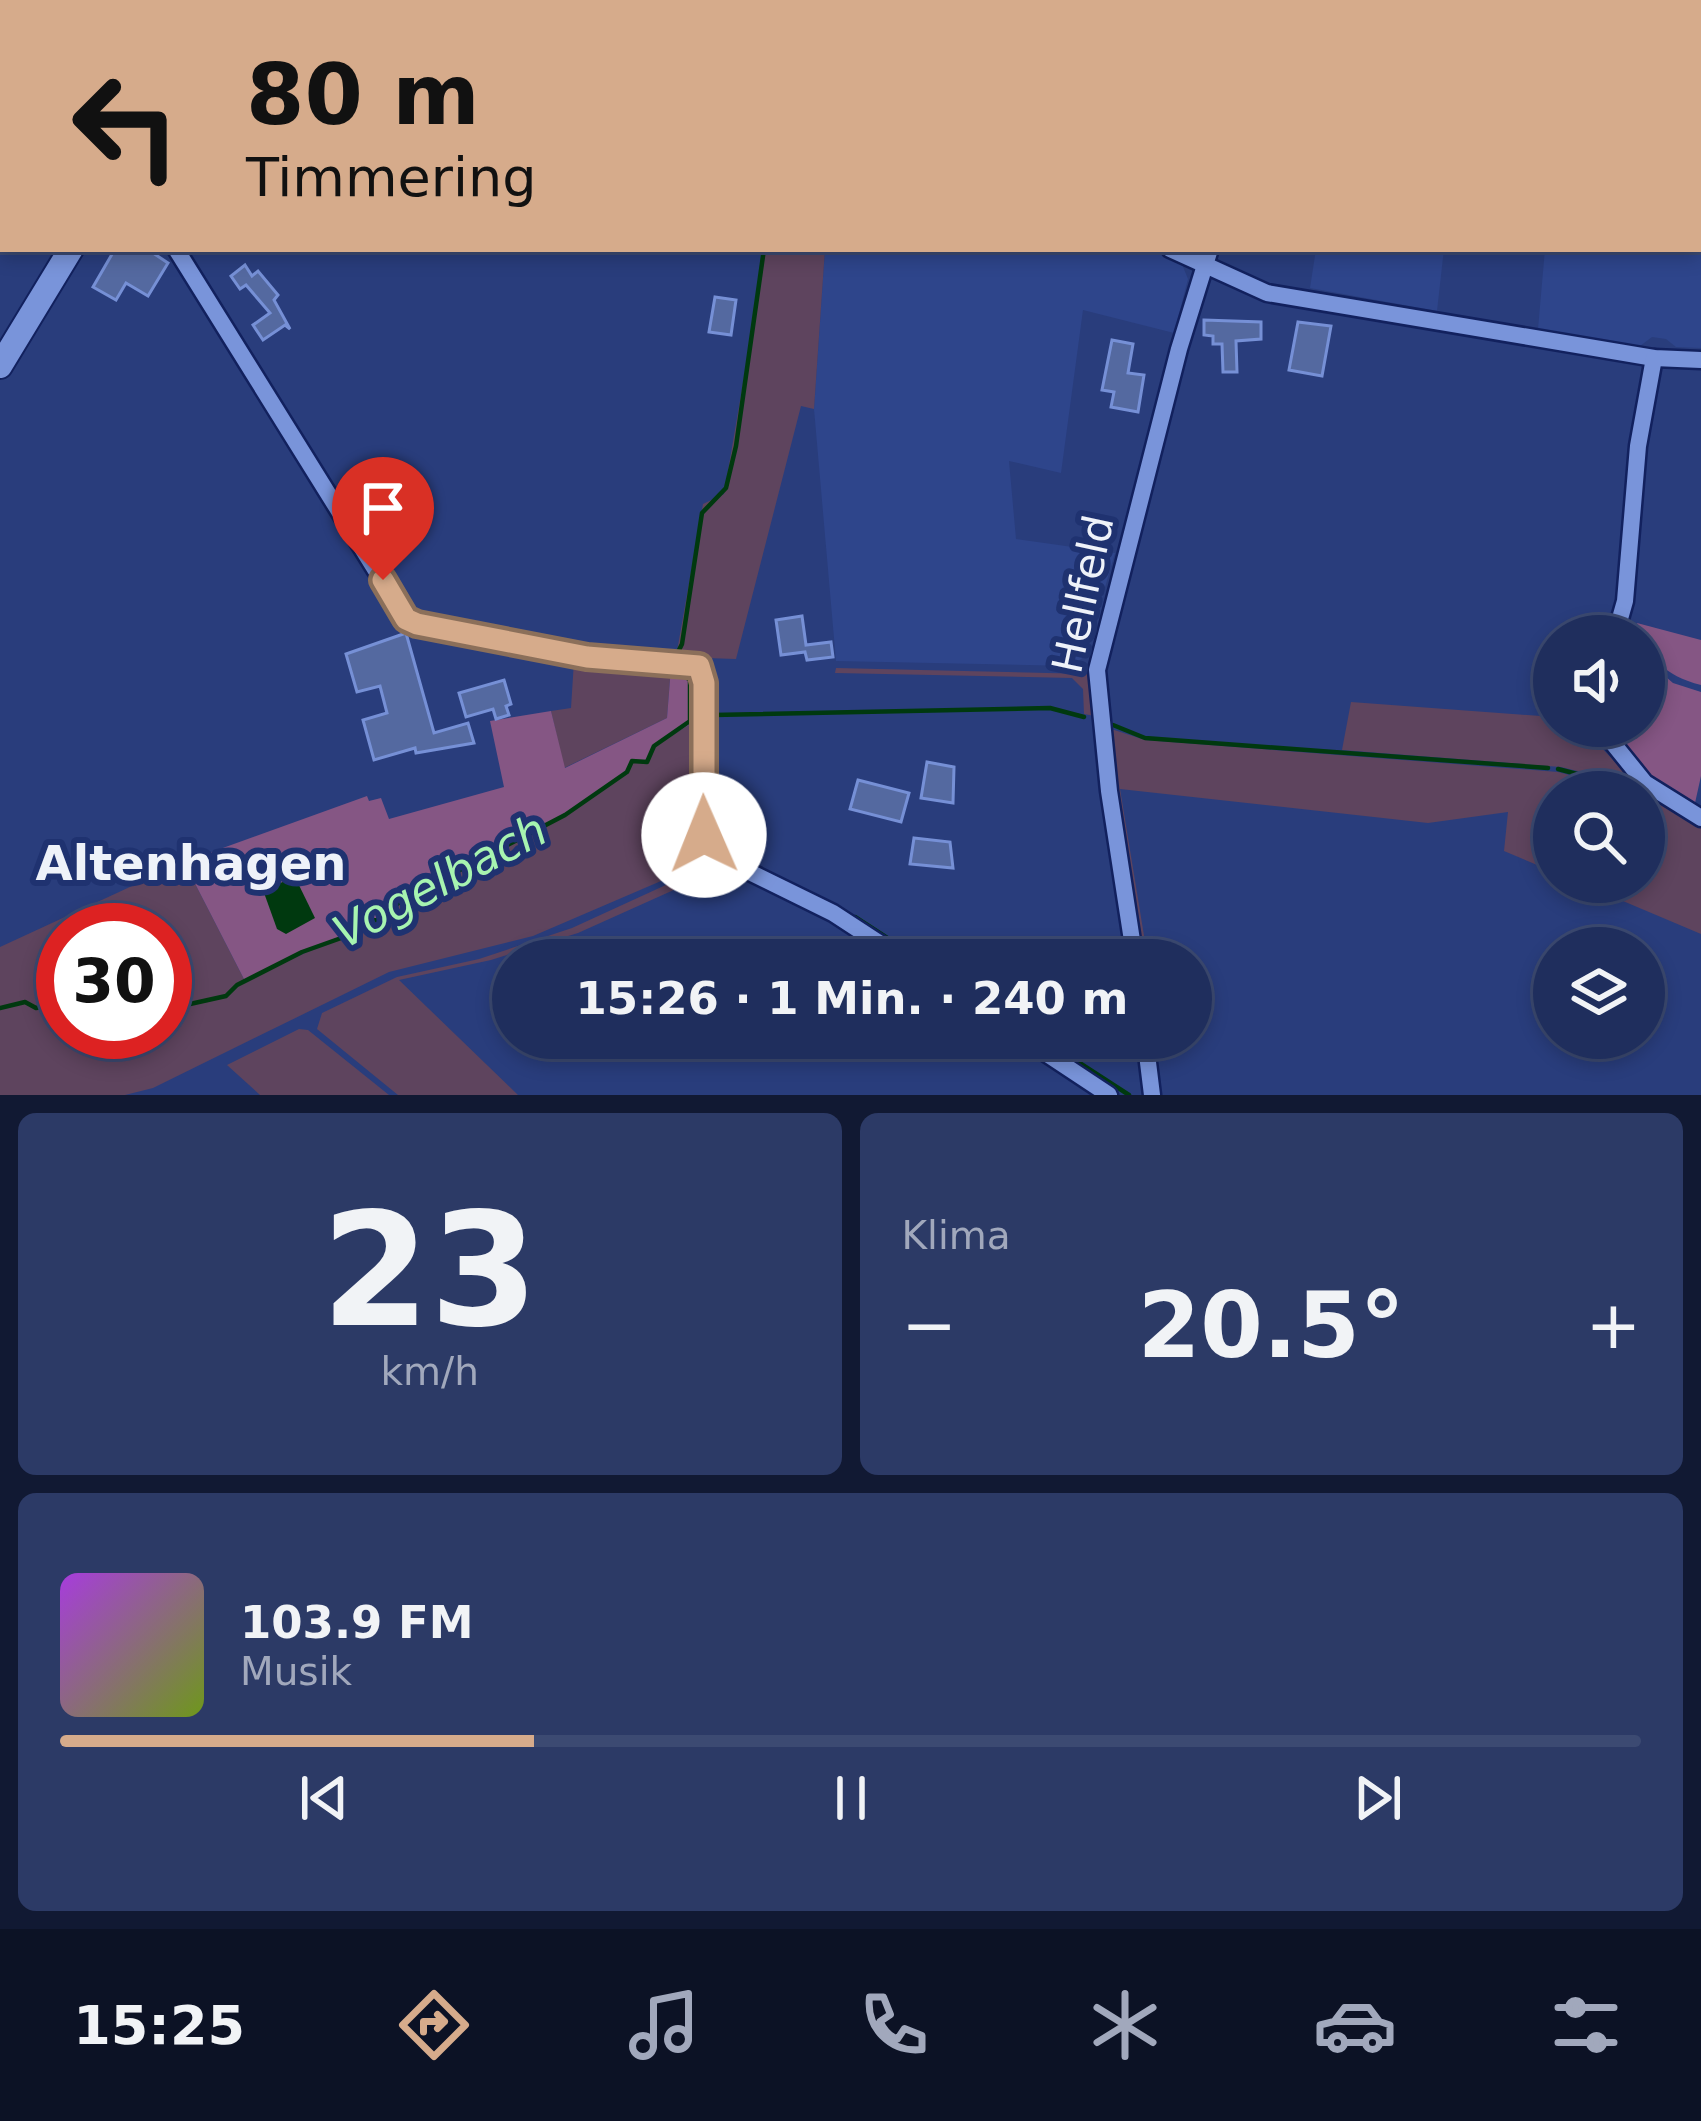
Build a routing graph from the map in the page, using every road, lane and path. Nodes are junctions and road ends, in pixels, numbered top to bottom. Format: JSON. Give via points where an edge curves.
{"nodes":[{"id":1,"x":69,"y":252,"type":"edge"},
{"id":2,"x":178,"y":252,"type":"edge"},
{"id":3,"x":1176,"y":252,"type":"edge"},
{"id":4,"x":1209,"y":252,"type":"edge"},
{"id":5,"x":1205,"y":268,"type":"junction"},
{"id":6,"x":1654,"y":358,"type":"junction"},
{"id":7,"x":1701,"y":360,"type":"edge"},
{"id":8,"x":0,"y":366,"type":"edge"},
{"id":9,"x":1621,"y":615,"type":"edge"},
{"id":10,"x":1616,"y":747,"type":"edge"},
{"id":11,"x":1701,"y":818,"type":"edge"},
{"id":12,"x":873,"y":939,"type":"edge"},
{"id":13,"x":1132,"y":939,"type":"edge"},
{"id":14,"x":1055,"y":1059,"type":"edge"},
{"id":15,"x":1148,"y":1059,"type":"edge"},
{"id":16,"x":1109,"y":1095,"type":"edge"},
{"id":17,"x":1152,"y":1095,"type":"edge"}],
"edges":[{"from":1,"to":8,"type":"main road"},
{"from":2,"to":12,"type":"street","via":[[406,619],[587,657],[699,666],[711,853]]},
{"from":3,"to":5,"type":"street"},
{"from":4,"to":5,"type":"street","name":"Hellfeld"},
{"from":5,"to":6,"type":"street","via":[[1267,293]]},
{"from":5,"to":13,"type":"street","name":"Hellfeld","via":[[1097,670]]},
{"from":6,"to":7,"type":"street"},
{"from":6,"to":9,"type":"street"},
{"from":10,"to":11,"type":"street","via":[[1645,783]]},
{"from":14,"to":16,"type":"street"},
{"from":15,"to":17,"type":"street"}]}
